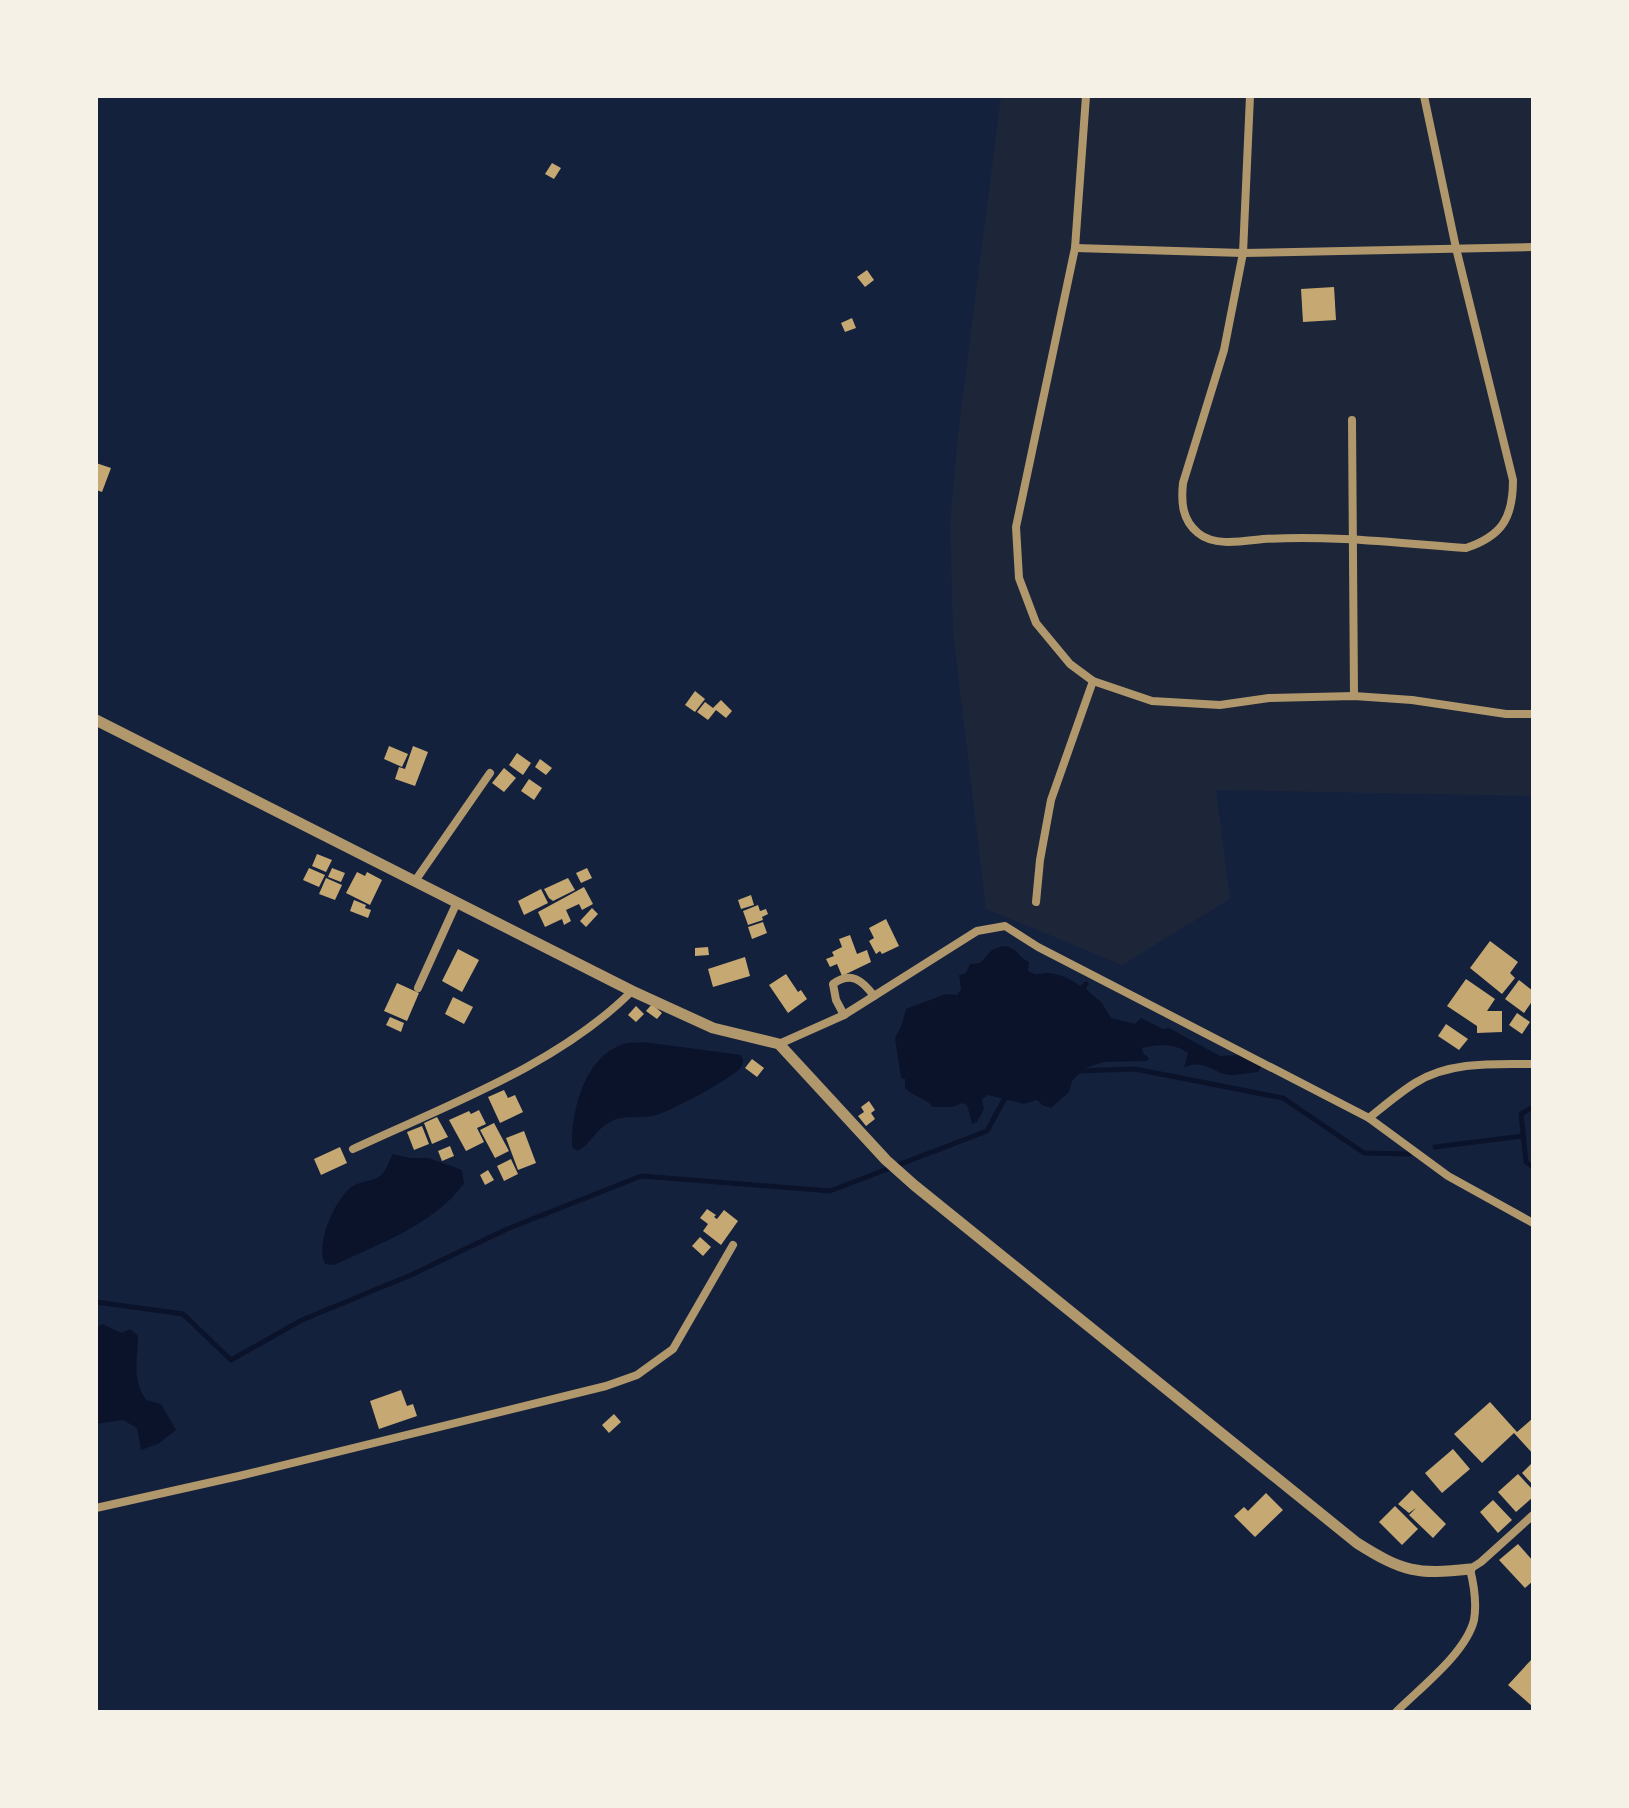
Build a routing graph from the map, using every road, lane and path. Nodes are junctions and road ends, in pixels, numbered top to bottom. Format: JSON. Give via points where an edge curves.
{"nodes":[{"id":1,"x":1086,"y":96,"type":"edge"},
{"id":2,"x":1250,"y":96,"type":"edge"},
{"id":3,"x":1424,"y":96,"type":"edge"},
{"id":4,"x":1533,"y":247,"type":"edge"},
{"id":5,"x":1075,"y":248,"type":"junction"},
{"id":6,"x":1456,"y":248,"type":"junction"},
{"id":7,"x":1243,"y":253,"type":"junction"},
{"id":8,"x":1352,"y":420,"type":"dead end"},
{"id":9,"x":1353,"y":539,"type":"junction"},
{"id":10,"x":1093,"y":681,"type":"junction"},
{"id":11,"x":1354,"y":696,"type":"junction"},
{"id":12,"x":1533,"y":714,"type":"edge"},
{"id":13,"x":96,"y":720,"type":"edge"},
{"id":14,"x":490,"y":773,"type":"dead end"},
{"id":15,"x":415,"y":881,"type":"junction"},
{"id":16,"x":457,"y":902,"type":"junction"},
{"id":17,"x":1036,"y":902,"type":"dead end"},
{"id":18,"x":418,"y":988,"type":"dead end"},
{"id":19,"x":632,"y":991,"type":"junction"},
{"id":20,"x":874,"y":996,"type":"junction"},
{"id":21,"x":844,"y":1015,"type":"junction"},
{"id":22,"x":779,"y":1044,"type":"junction"},
{"id":23,"x":1533,"y":1064,"type":"edge"},
{"id":24,"x":1369,"y":1118,"type":"junction"},
{"id":25,"x":353,"y":1149,"type":"dead end"},
{"id":26,"x":1533,"y":1223,"type":"edge"},
{"id":27,"x":733,"y":1245,"type":"dead end"},
{"id":28,"x":96,"y":1508,"type":"edge"},
{"id":29,"x":1533,"y":1515,"type":"edge"},
{"id":30,"x":1470,"y":1569,"type":"junction"},
{"id":31,"x":1396,"y":1712,"type":"edge"}],
"edges":[{"from":1,"to":5,"type":"street"},
{"from":2,"to":7,"type":"street"},
{"from":3,"to":6,"type":"street"},
{"from":4,"to":6,"type":"street"},
{"from":5,"to":7,"type":"street"},
{"from":5,"to":10,"type":"street","via":[[1020,504],[1016,553],[1036,623],[1070,664]]},
{"from":6,"to":7,"type":"street"},
{"from":6,"to":9,"type":"street","via":[[1513,480],[1513,504],[1502,527],[1466,548]]},
{"from":7,"to":9,"type":"street","via":[[1224,350],[1183,483],[1186,519],[1199,534],[1219,542]]},
{"from":8,"to":9,"type":"street"},
{"from":9,"to":11,"type":"street"},
{"from":10,"to":11,"type":"street","via":[[1152,701],[1186,705]]},
{"from":10,"to":17,"type":"street","via":[[1051,800]]},
{"from":11,"to":12,"type":"street"},
{"from":13,"to":15,"type":"street"},
{"from":14,"to":15,"type":"street"},
{"from":15,"to":16,"type":"street"},
{"from":16,"to":18,"type":"street"},
{"from":16,"to":19,"type":"street"},
{"from":19,"to":22,"type":"street","via":[[713,1028]]},
{"from":19,"to":25,"type":"street","via":[[607,1016],[526,1067]]},
{"from":20,"to":21,"type":"street"},
{"from":20,"to":21,"type":"street","via":[[863,981],[837,980],[833,990]]},
{"from":20,"to":24,"type":"street","via":[[977,931],[1005,926]]},
{"from":21,"to":22,"type":"street"},
{"from":22,"to":30,"type":"street","via":[[886,1160],[1357,1543],[1407,1570]]},
{"from":23,"to":24,"type":"street","via":[[1444,1071],[1417,1081]]},
{"from":24,"to":26,"type":"street","via":[[1448,1176]]},
{"from":27,"to":28,"type":"street","via":[[673,1349],[637,1375]]},
{"from":29,"to":30,"type":"street"},
{"from":30,"to":31,"type":"street","via":[[1475,1593],[1470,1633]]}]}
